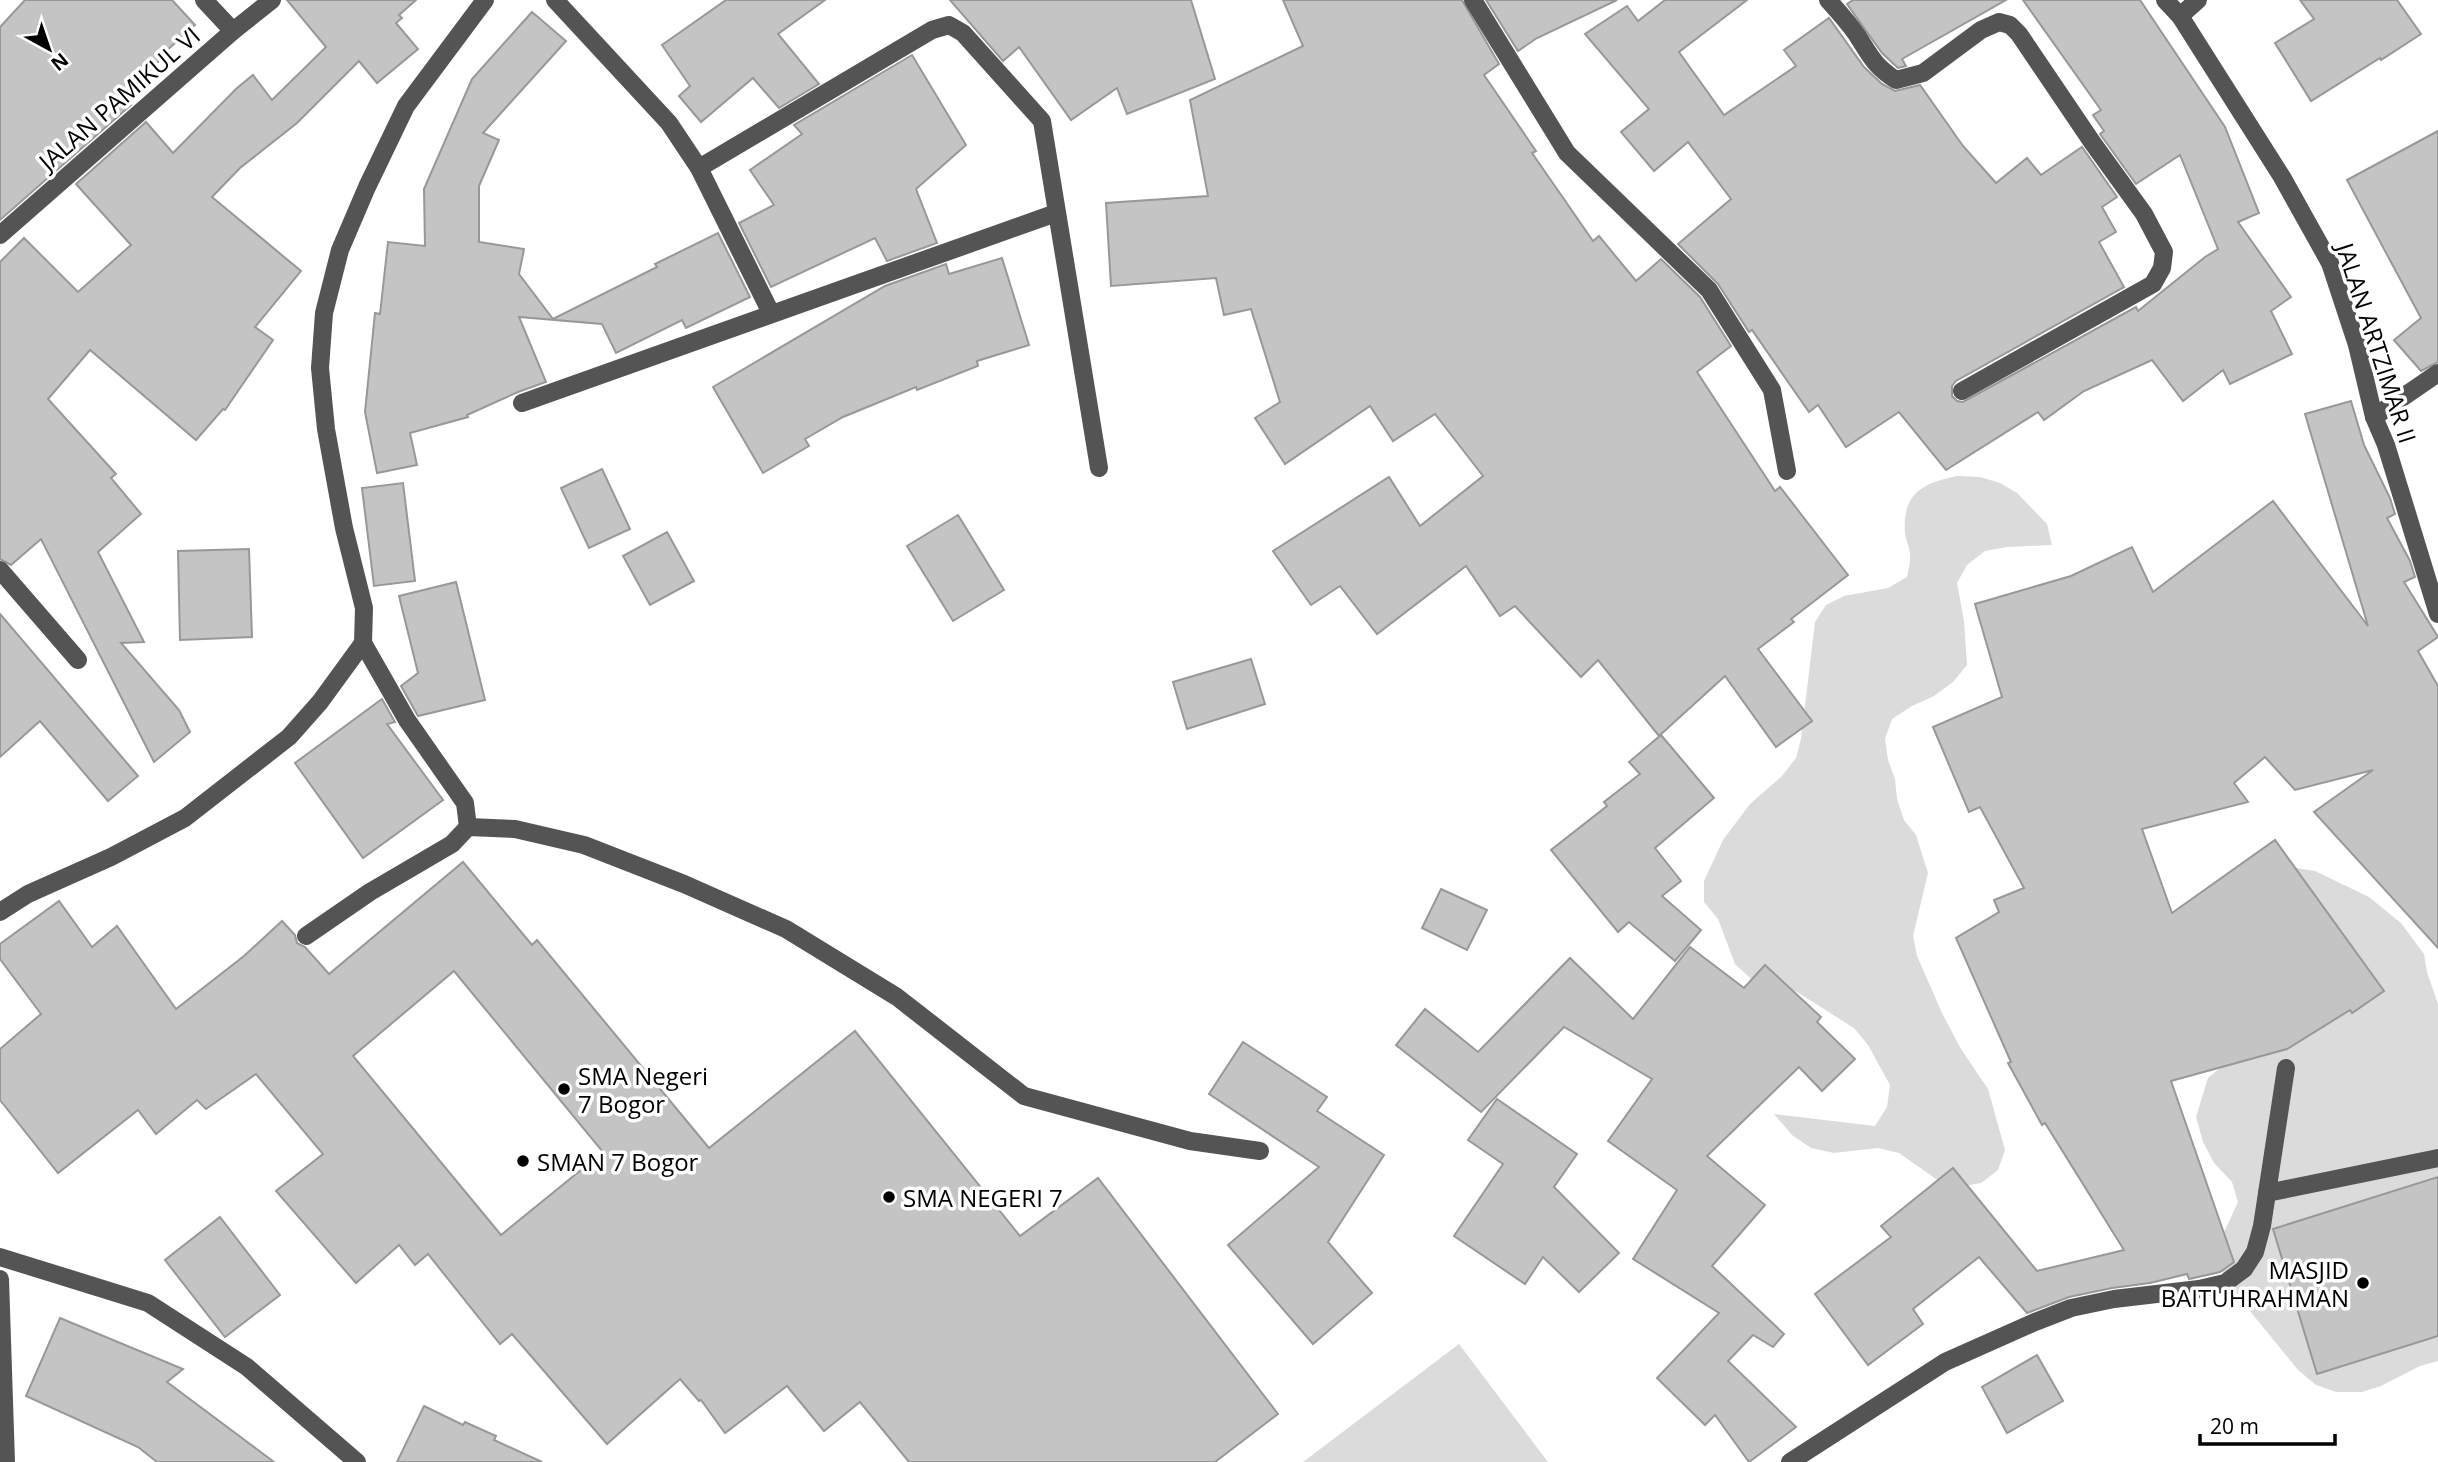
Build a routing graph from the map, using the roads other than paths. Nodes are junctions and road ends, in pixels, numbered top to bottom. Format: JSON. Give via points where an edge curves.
{"nodes":[{"id":1,"x":204,"y":0,"type":"edge"},
{"id":2,"x":272,"y":0,"type":"edge"},
{"id":3,"x":485,"y":0,"type":"edge"},
{"id":4,"x":555,"y":0,"type":"edge"},
{"id":5,"x":1474,"y":0,"type":"edge"},
{"id":6,"x":1828,"y":0,"type":"edge"},
{"id":7,"x":2165,"y":0,"type":"edge"},
{"id":8,"x":2198,"y":0,"type":"edge"},
{"id":9,"x":2180,"y":16,"type":"junction"},
{"id":10,"x":233,"y":31,"type":"junction"},
{"id":11,"x":699,"y":168,"type":"junction"},
{"id":12,"x":1056,"y":213,"type":"junction"},
{"id":13,"x":0,"y":236,"type":"edge"},
{"id":14,"x":771,"y":313,"type":"junction"},
{"id":15,"x":2438,"y":373,"type":"edge"},
{"id":16,"x":1962,"y":391,"type":"dead end"},
{"id":17,"x":522,"y":403,"type":"dead end"},
{"id":18,"x":2374,"y":417,"type":"junction"},
{"id":19,"x":1098,"y":468,"type":"dead end"},
{"id":20,"x":1787,"y":471,"type":"dead end"},
{"id":21,"x":0,"y":570,"type":"edge"},
{"id":22,"x":2438,"y":614,"type":"edge"},
{"id":23,"x":363,"y":643,"type":"junction"},
{"id":24,"x":78,"y":660,"type":"dead end"},
{"id":25,"x":468,"y":827,"type":"junction"},
{"id":26,"x":0,"y":912,"type":"edge"},
{"id":27,"x":306,"y":936,"type":"dead end"},
{"id":28,"x":2287,"y":1068,"type":"dead end"},
{"id":29,"x":1261,"y":1151,"type":"dead end"},
{"id":30,"x":2438,"y":1158,"type":"edge"},
{"id":31,"x":2267,"y":1193,"type":"junction"},
{"id":32,"x":0,"y":1257,"type":"edge"},
{"id":33,"x":0,"y":1279,"type":"edge"},
{"id":34,"x":6,"y":1462,"type":"edge"},
{"id":35,"x":357,"y":1462,"type":"edge"},
{"id":36,"x":1790,"y":1462,"type":"edge"}],
"edges":[{"from":1,"to":10,"type":"street"},
{"from":2,"to":10,"type":"street","name":"JALAN PAMIKUL VI"},
{"from":3,"to":23,"type":"street","via":[[406,106],[340,250],[324,313],[320,368],[326,429],[364,608]]},
{"from":4,"to":11,"type":"street","via":[[669,123]]},
{"from":5,"to":20,"type":"street","via":[[1567,153],[1709,290],[1772,390]]},
{"from":6,"to":16,"type":"street","via":[[1866,52],[1896,79],[1923,73],[1981,30],[1998,22],[2010,25],[2144,214],[2164,252],[2153,284]]},
{"from":7,"to":9,"type":"street","name":"JALAN ARTZIMAR II"},
{"from":8,"to":9,"type":"street"},
{"from":9,"to":18,"type":"street","name":"JALAN ARTZIMAR II","via":[[2282,177],[2330,263]]},
{"from":10,"to":13,"type":"street","name":"JALAN PAMIKUL VI"},
{"from":11,"to":12,"type":"street","via":[[932,30],[948,25],[970,40],[1042,121]]},
{"from":11,"to":14,"type":"street"},
{"from":12,"to":14,"type":"street"},
{"from":12,"to":19,"type":"street"},
{"from":14,"to":17,"type":"street"},
{"from":15,"to":18,"type":"street"},
{"from":18,"to":22,"type":"street","name":"JALAN ARTZIMAR II"},
{"from":21,"to":24,"type":"street"},
{"from":23,"to":25,"type":"street","via":[[407,720],[465,803]]},
{"from":23,"to":26,"type":"street","via":[[289,737],[185,818]]},
{"from":25,"to":27,"type":"street","via":[[452,844]]},
{"from":25,"to":29,"type":"street","via":[[515,829],[583,845],[786,929],[897,996],[1024,1096],[1191,1140]]},
{"from":28,"to":31,"type":"street"},
{"from":30,"to":31,"type":"street"},
{"from":31,"to":36,"type":"street","via":[[2255,1251],[2244,1269],[2225,1283],[2114,1299],[2035,1322],[1945,1362]]},
{"from":32,"to":35,"type":"street","via":[[148,1303],[247,1367]]},
{"from":33,"to":34,"type":"street"}]}
